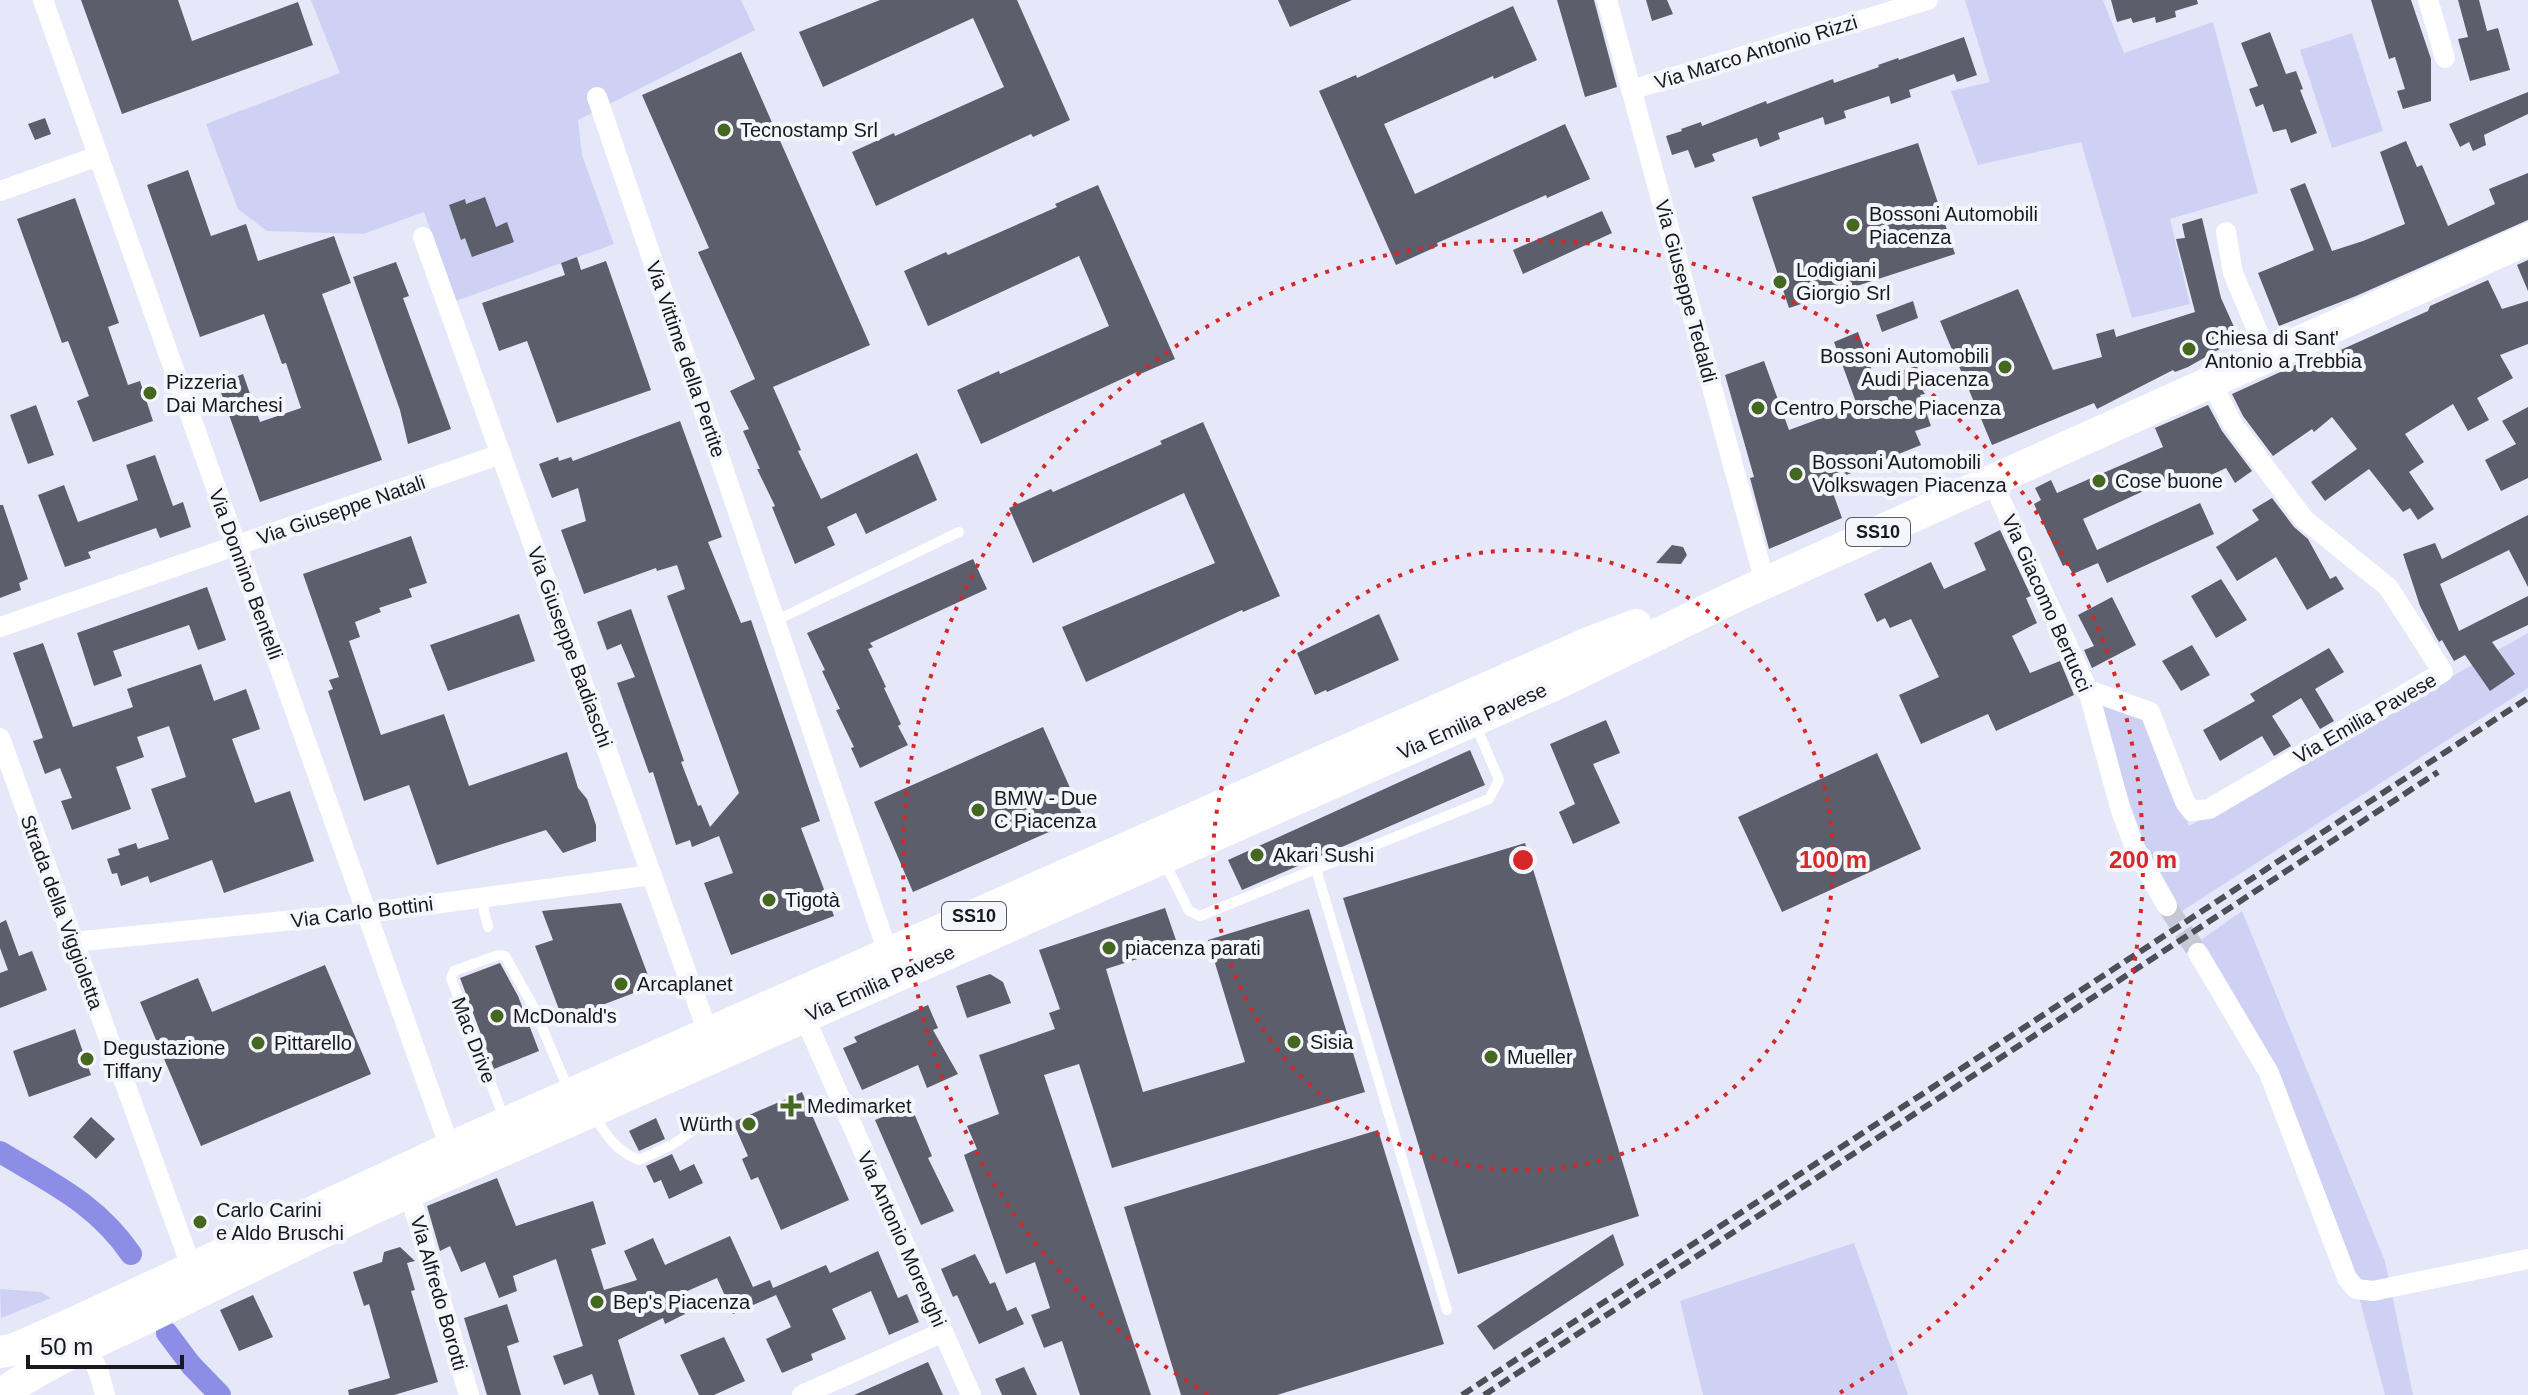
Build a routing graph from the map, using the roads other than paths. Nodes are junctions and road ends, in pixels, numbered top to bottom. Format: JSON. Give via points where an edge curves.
{"nodes":[{"id":1,"x":43,"y":0,"type":"edge"},
{"id":2,"x":1607,"y":0,"type":"edge"},
{"id":3,"x":1928,"y":0,"type":"edge"},
{"id":4,"x":2428,"y":0,"type":"edge"},
{"id":5,"x":2445,"y":58,"type":"dead end"},
{"id":6,"x":1631,"y":90,"type":"junction"},
{"id":7,"x":597,"y":97,"type":"dead end"},
{"id":8,"x":98,"y":156,"type":"junction"},
{"id":9,"x":0,"y":191,"type":"edge"},
{"id":10,"x":2226,"y":232,"type":"dead end"},
{"id":11,"x":423,"y":237,"type":"dead end"},
{"id":12,"x":2528,"y":239,"type":"edge"},
{"id":13,"x":2268,"y":356,"type":"junction"},
{"id":14,"x":2211,"y":382,"type":"junction"},
{"id":15,"x":501,"y":454,"type":"junction"},
{"id":16,"x":1992,"y":481,"type":"junction"},
{"id":17,"x":959,"y":532,"type":"dead end"},
{"id":18,"x":236,"y":546,"type":"junction"},
{"id":19,"x":1765,"y":583,"type":"junction"},
{"id":20,"x":775,"y":621,"type":"junction"},
{"id":21,"x":0,"y":627,"type":"edge"},
{"id":22,"x":2088,"y":690,"type":"junction"},
{"id":23,"x":1469,"y":710,"type":"junction"},
{"id":24,"x":0,"y":738,"type":"edge"},
{"id":25,"x":9,"y":794,"type":"edge"},
{"id":26,"x":1146,"y":858,"type":"junction"},
{"id":27,"x":1316,"y":869,"type":"junction"},
{"id":28,"x":652,"y":875,"type":"junction"},
{"id":29,"x":481,"y":898,"type":"junction"},
{"id":30,"x":2167,"y":906,"type":"tunnel mouth"},
{"id":31,"x":366,"y":913,"type":"junction"},
{"id":32,"x":488,"y":927,"type":"dead end"},
{"id":33,"x":72,"y":942,"type":"junction"},
{"id":34,"x":888,"y":953,"type":"junction"},
{"id":35,"x":2198,"y":953,"type":"tunnel mouth"},
{"id":36,"x":800,"y":1006,"type":"junction"},
{"id":37,"x":713,"y":1045,"type":"junction"},
{"id":38,"x":581,"y":1103,"type":"junction"},
{"id":39,"x":506,"y":1123,"type":"junction"},
{"id":40,"x":695,"y":1129,"type":"dead end"},
{"id":41,"x":450,"y":1148,"type":"junction"},
{"id":42,"x":409,"y":1192,"type":"junction"},
{"id":43,"x":2528,"y":1259,"type":"edge"},
{"id":44,"x":184,"y":1280,"type":"junction"},
{"id":45,"x":1447,"y":1310,"type":"dead end"},
{"id":46,"x":123,"y":1314,"type":"junction"},
{"id":47,"x":943,"y":1332,"type":"junction"},
{"id":48,"x":88,"y":1347,"type":"junction"},
{"id":49,"x":0,"y":1352,"type":"edge"},
{"id":50,"x":1,"y":1395,"type":"edge"},
{"id":51,"x":105,"y":1395,"type":"edge"},
{"id":52,"x":469,"y":1395,"type":"edge"},
{"id":53,"x":802,"y":1395,"type":"edge"},
{"id":54,"x":971,"y":1395,"type":"edge"}],
"edges":[{"from":1,"to":8,"type":"street","name":"Via Donnino Bentelli"},
{"from":2,"to":6,"type":"street","name":"Via Giuseppe Tedaldi"},
{"from":3,"to":6,"type":"street","name":"Via Marco Antonio Rizzi"},
{"from":4,"to":5,"type":"street"},
{"from":6,"to":19,"type":"street","name":"Via Giuseppe Tedaldi"},
{"from":7,"to":20,"type":"street","name":"Via Vittime della Pertite"},
{"from":8,"to":9,"type":"street"},
{"from":8,"to":18,"type":"street","name":"Via Donnino Bentelli"},
{"from":10,"to":13,"type":"street","via":[[2233,273]]},
{"from":11,"to":15,"type":"street","name":"Via Giuseppe Badiaschi"},
{"from":12,"to":13,"type":"main road","name":"Via Emilia Pavese","number":"SS10"},
{"from":13,"to":14,"type":"main road","name":"Via Emilia Pavese","number":"SS10"},
{"from":14,"to":16,"type":"main road","name":"Via Emilia Pavese","number":"SS10"},
{"from":14,"to":22,"type":"street","name":"Via Emilia Pavese","via":[[2232,423],[2304,519],[2388,587],[2443,672],[2209,809],[2192,811],[2150,712]]},
{"from":15,"to":18,"type":"street","name":"Via Giuseppe Natali"},
{"from":15,"to":28,"type":"street","name":"Via Giuseppe Badiaschi"},
{"from":16,"to":19,"type":"main road","name":"Via Emilia Pavese","number":"SS10"},
{"from":16,"to":22,"type":"street","name":"Via Giacomo Bertucci"},
{"from":17,"to":20,"type":"lane"},
{"from":18,"to":21,"type":"street","name":"Via Giuseppe Natali"},
{"from":18,"to":31,"type":"street","name":"Via Donnino Bentelli"},
{"from":19,"to":23,"type":"main road","name":"Via Emilia Pavese","number":"SS10","via":[[1604,637]]},
{"from":20,"to":34,"type":"street","name":"Via Vittime della Pertite"},
{"from":22,"to":30,"type":"street","name":"Via Giacomo Bertucci","via":[[2121,811]]},
{"from":23,"to":26,"type":"main road","name":"Via Emilia Pavese","number":"SS10"},
{"from":23,"to":27,"type":"lane","via":[[1499,780],[1489,799]]},
{"from":24,"to":25,"type":"street","name":"Strada della Viggioletta"},
{"from":25,"to":33,"type":"street","name":"Strada della Viggioletta"},
{"from":26,"to":27,"type":"lane","via":[[1189,911],[1200,916]]},
{"from":26,"to":34,"type":"main road","name":"Via Emilia Pavese","number":"SS10"},
{"from":26,"to":36,"type":"main road","name":"Via Emilia Pavese","number":"SS10"},
{"from":27,"to":45,"type":"lane"},
{"from":28,"to":29,"type":"street","name":"Via Carlo Bottini"},
{"from":28,"to":37,"type":"street","name":"Via Giuseppe Badiaschi"},
{"from":29,"to":31,"type":"street","name":"Via Carlo Bottini"},
{"from":29,"to":32,"type":"lane"},
{"from":31,"to":33,"type":"street","name":"Via Carlo Bottini"},
{"from":31,"to":41,"type":"street","name":"Via Donnino Bentelli"},
{"from":33,"to":44,"type":"street","name":"Strada della Viggioletta"},
{"from":34,"to":36,"type":"main road","name":"Via Emilia Pavese","number":"SS10"},
{"from":35,"to":43,"type":"street","via":[[2269,1073],[2347,1278],[2356,1289],[2373,1291]]},
{"from":36,"to":37,"type":"main road","name":"Via Emilia Pavese","number":"SS10"},
{"from":36,"to":47,"type":"street","name":"Via Antonio Morenghi"},
{"from":37,"to":38,"type":"main road","name":"Via Emilia Pavese","number":"SS10"},
{"from":38,"to":39,"type":"main road","name":"Via Emilia Pavese","number":"SS10"},
{"from":38,"to":39,"type":"lane","name":"Mac Drive","via":[[505,956],[498,955],[454,971],[451,978]]},
{"from":38,"to":40,"type":"lane","via":[[610,1141],[639,1160]]},
{"from":38,"to":42,"type":"main road","name":"Via Emilia Pavese","number":"SS10"},
{"from":39,"to":41,"type":"main road","name":"Via Emilia Pavese","number":"SS10"},
{"from":41,"to":44,"type":"main road","name":"Via Emilia Pavese","number":"SS10"},
{"from":42,"to":44,"type":"main road","name":"Via Emilia Pavese","number":"SS10","via":[[294,1244]]},
{"from":42,"to":52,"type":"street","name":"Via Alfredo Borotti"},
{"from":44,"to":46,"type":"main road","name":"Via Emilia Pavese","number":"SS10"},
{"from":46,"to":48,"type":"main road","name":"Via Emilia Pavese","number":"SS10"},
{"from":46,"to":49,"type":"main road","name":"Via Emilia Pavese","number":"SS10"},
{"from":47,"to":53,"type":"street"},
{"from":47,"to":54,"type":"street","name":"Via Antonio Morenghi"},
{"from":48,"to":50,"type":"main road","name":"Via Emilia Pavese","number":"SS10"},
{"from":48,"to":51,"type":"street"}]}
